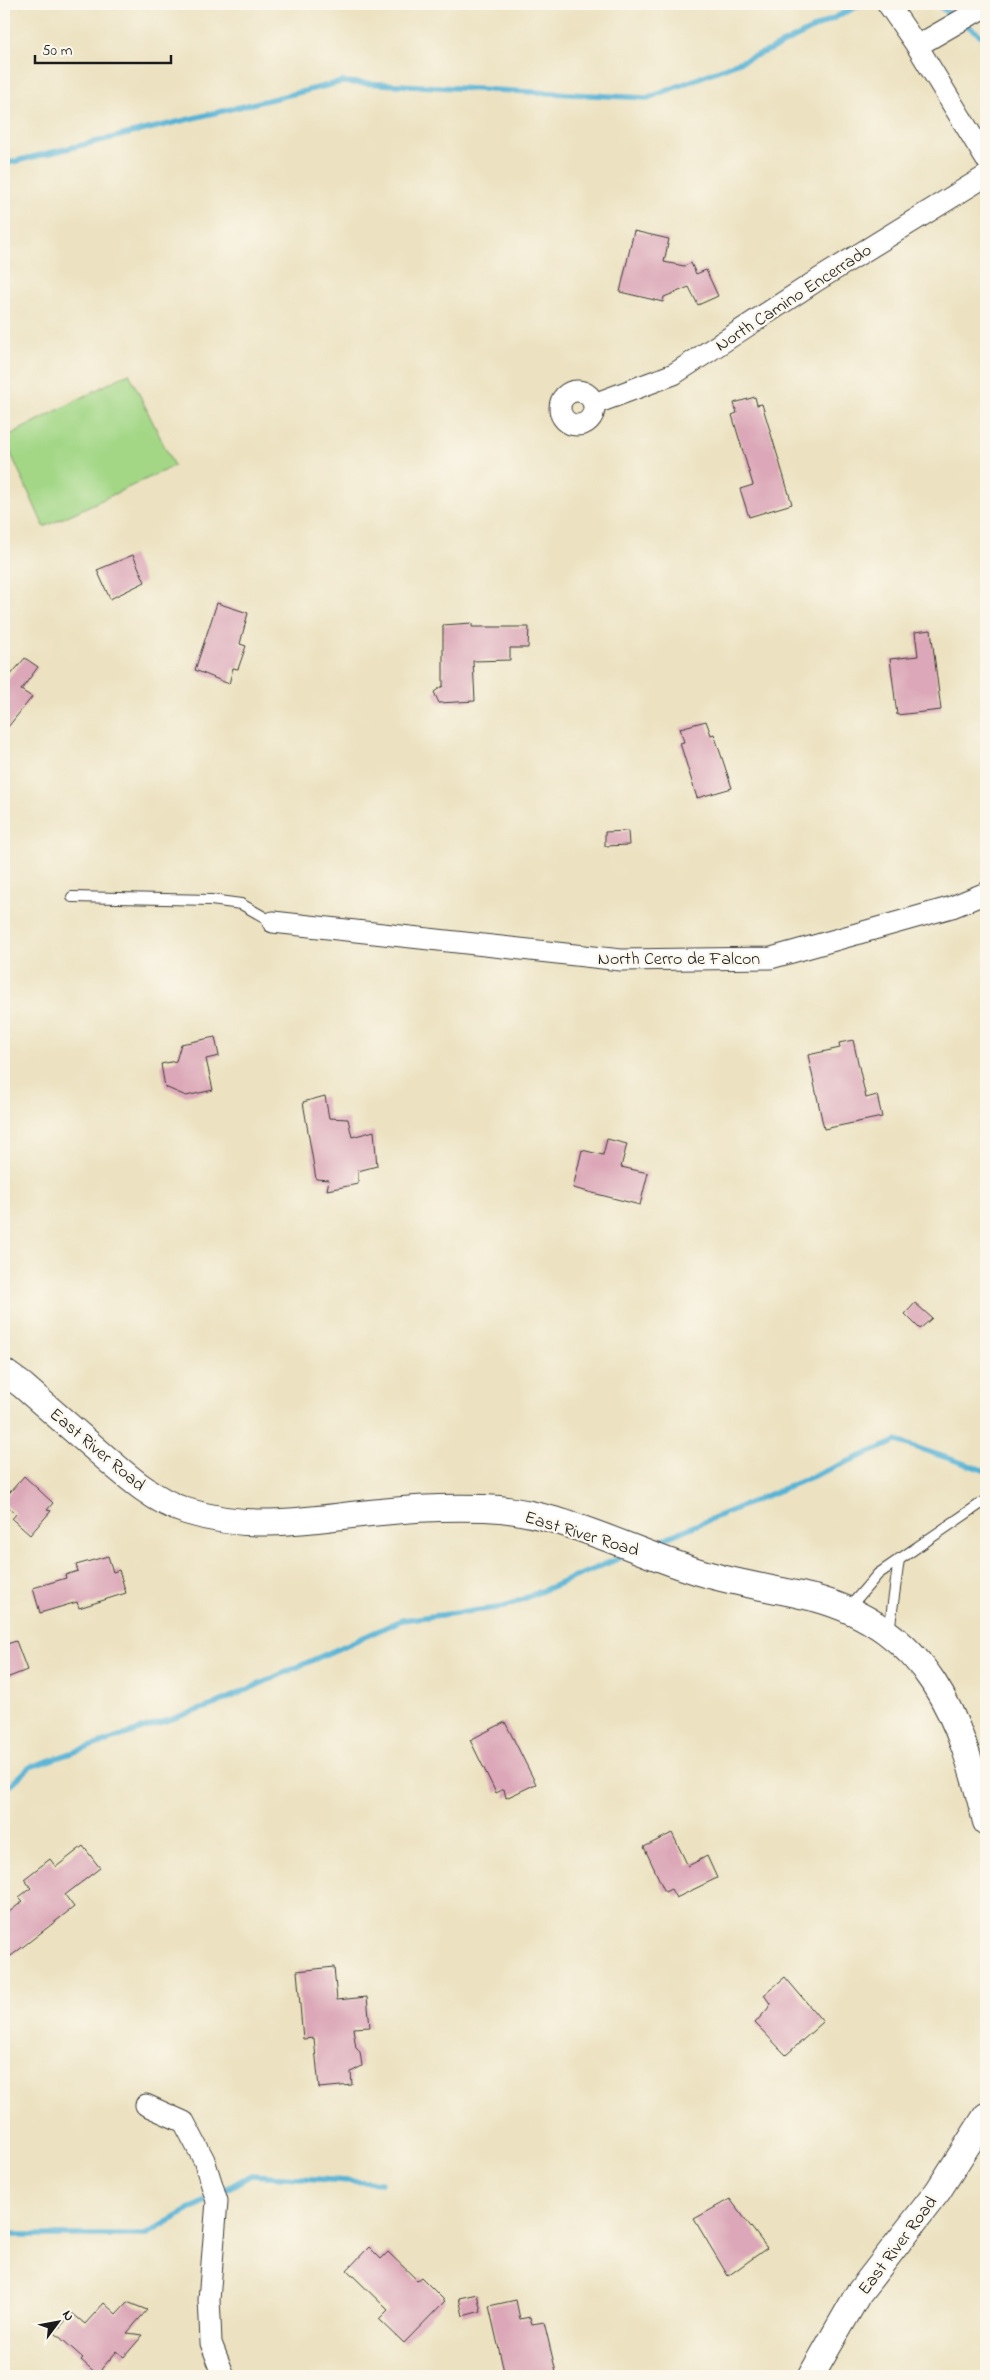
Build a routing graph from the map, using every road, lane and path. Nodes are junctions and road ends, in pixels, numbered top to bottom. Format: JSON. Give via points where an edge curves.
{"nodes":[{"id":1,"x":888,"y":4,"type":"edge"},
{"id":2,"x":986,"y":6,"type":"edge"},
{"id":3,"x":917,"y":46,"type":"junction"},
{"id":4,"x":986,"y":159,"type":"edge"},
{"id":5,"x":986,"y":176,"type":"edge"},
{"id":6,"x":594,"y":404,"type":"dead end"},
{"id":7,"x":986,"y":893,"type":"edge"},
{"id":8,"x":72,"y":896,"type":"dead end"},
{"id":9,"x":273,"y":922,"type":"joint"},
{"id":10,"x":4,"y":1372,"type":"edge"},
{"id":11,"x":986,"y":1500,"type":"edge"},
{"id":12,"x":900,"y":1559,"type":"junction"},
{"id":13,"x":847,"y":1609,"type":"junction"},
{"id":14,"x":889,"y":1633,"type":"junction"},
{"id":15,"x":986,"y":1822,"type":"edge"},
{"id":16,"x":146,"y":2105,"type":"dead end"},
{"id":17,"x":986,"y":2116,"type":"edge"},
{"id":18,"x":224,"y":2376,"type":"edge"},
{"id":19,"x":811,"y":2376,"type":"edge"}],
"edges":[{"from":1,"to":3,"type":"street"},
{"from":2,"to":3,"type":"street"},
{"from":3,"to":4,"type":"street"},
{"from":5,"to":6,"type":"street","name":"North Camino Encerrado","via":[[819,279],[674,374]]},
{"from":7,"to":9,"type":"street","name":"North Cerro de Falcon","via":[[952,907],[771,958],[621,960]]},
{"from":8,"to":9,"type":"lane","via":[[211,900],[241,904]]},
{"from":10,"to":13,"type":"street","name":"East River Road","via":[[136,1484],[184,1510],[232,1521],[266,1524],[381,1512],[489,1508],[537,1516],[691,1570]]},
{"from":11,"to":12,"type":"lane"},
{"from":12,"to":13,"type":"lane","via":[[878,1574]]},
{"from":12,"to":14,"type":"lane"},
{"from":13,"to":14,"type":"street","name":"East River Road"},
{"from":14,"to":15,"type":"street","name":"East River Road","via":[[921,1663],[949,1708],[976,1780]]},
{"from":16,"to":18,"type":"street","via":[[184,2122],[204,2160],[217,2201],[211,2343]]},
{"from":17,"to":19,"type":"street","name":"East River Road","via":[[938,2191],[858,2294]]}]}
